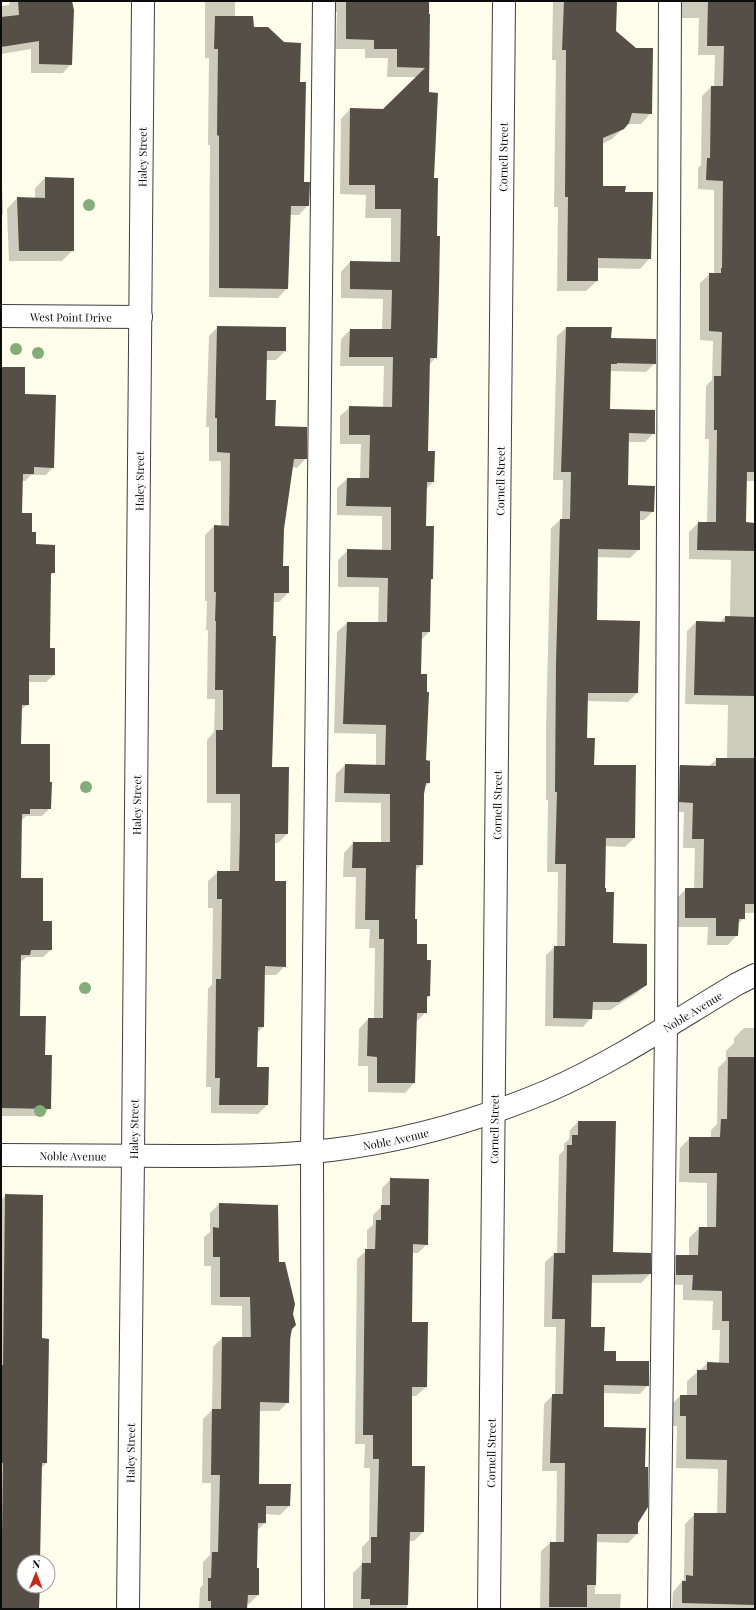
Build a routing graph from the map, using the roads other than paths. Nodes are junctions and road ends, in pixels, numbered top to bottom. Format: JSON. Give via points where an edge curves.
{"nodes":[{"id":1,"x":143,"y":1,"type":"edge"},
{"id":2,"x":324,"y":1,"type":"edge"},
{"id":3,"x":504,"y":1,"type":"edge"},
{"id":4,"x":670,"y":1,"type":"edge"},
{"id":5,"x":1,"y":316,"type":"edge"},
{"id":6,"x":141,"y":317,"type":"junction"},
{"id":7,"x":755,"y":975,"type":"edge"},
{"id":8,"x":666,"y":1027,"type":"junction"},
{"id":9,"x":495,"y":1111,"type":"junction"},
{"id":10,"x":312,"y":1152,"type":"junction"},
{"id":11,"x":1,"y":1155,"type":"edge"},
{"id":12,"x":134,"y":1156,"type":"junction"},
{"id":13,"x":128,"y":1609,"type":"edge"},
{"id":14,"x":313,"y":1609,"type":"edge"},
{"id":15,"x":489,"y":1609,"type":"edge"},
{"id":16,"x":659,"y":1609,"type":"edge"}],
"edges":[{"from":1,"to":6,"type":"street","name":"Haley Street"},
{"from":2,"to":10,"type":"street"},
{"from":3,"to":9,"type":"street","name":"Cornell Street"},
{"from":4,"to":8,"type":"street"},
{"from":5,"to":6,"type":"street","name":"West Point Drive"},
{"from":6,"to":12,"type":"street","name":"Haley Street"},
{"from":7,"to":8,"type":"street","name":"Noble Avenue"},
{"from":8,"to":9,"type":"street","name":"Noble Avenue","via":[[605,1063]]},
{"from":8,"to":16,"type":"street"},
{"from":9,"to":10,"type":"street","name":"Noble Avenue","via":[[388,1140]]},
{"from":9,"to":15,"type":"street","name":"Cornell Street"},
{"from":10,"to":12,"type":"street","name":"Noble Avenue","via":[[262,1156]]},
{"from":10,"to":14,"type":"street"},
{"from":11,"to":12,"type":"street","name":"Noble Avenue"},
{"from":12,"to":13,"type":"street","name":"Haley Street"}]}
